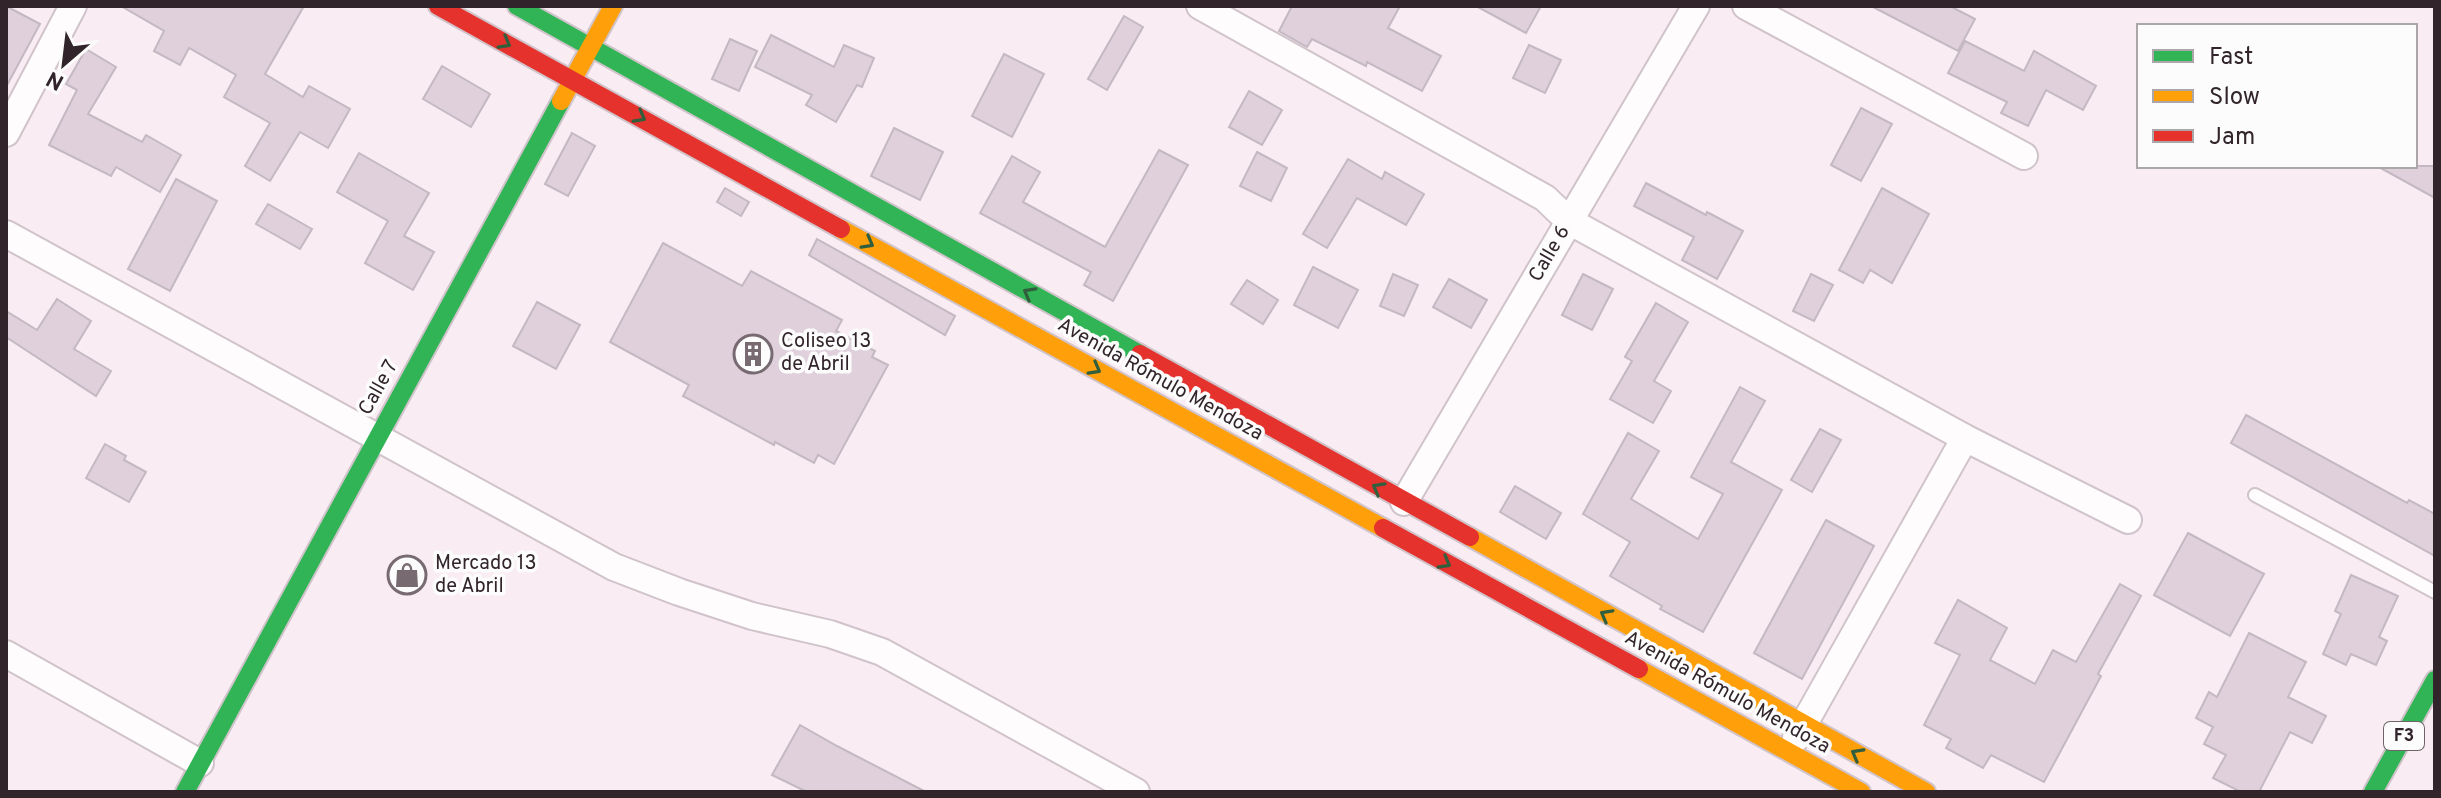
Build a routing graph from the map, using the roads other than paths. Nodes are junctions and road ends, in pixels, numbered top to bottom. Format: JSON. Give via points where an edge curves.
{"nodes":[{"id":1,"x":73,"y":6,"type":"edge"},
{"id":2,"x":438,"y":6,"type":"edge"},
{"id":3,"x":517,"y":6,"type":"edge"},
{"id":4,"x":613,"y":6,"type":"edge"},
{"id":5,"x":1200,"y":6,"type":"edge"},
{"id":6,"x":1696,"y":6,"type":"edge"},
{"id":7,"x":1746,"y":6,"type":"edge"},
{"id":8,"x":589,"y":47,"type":"junction"},
{"id":9,"x":572,"y":80,"type":"junction"},
{"id":10,"x":6,"y":133,"type":"edge"},
{"id":11,"x":2024,"y":156,"type":"dead end"},
{"id":12,"x":1569,"y":221,"type":"junction"},
{"id":13,"x":6,"y":234,"type":"edge"},
{"id":14,"x":377,"y":438,"type":"junction"},
{"id":15,"x":1965,"y":438,"type":"junction"},
{"id":16,"x":2255,"y":495,"type":"dead end"},
{"id":17,"x":1404,"y":502,"type":"junction"},
{"id":18,"x":2128,"y":520,"type":"dead end"},
{"id":19,"x":2435,"y":592,"type":"edge"},
{"id":20,"x":6,"y":654,"type":"edge"},
{"id":21,"x":2435,"y":680,"type":"edge"},
{"id":22,"x":1802,"y":724,"type":"junction"},
{"id":23,"x":1790,"y":753,"type":"junction"},
{"id":24,"x":200,"y":763,"type":"junction"},
{"id":25,"x":185,"y":792,"type":"edge"},
{"id":26,"x":1136,"y":792,"type":"edge"},
{"id":27,"x":1861,"y":792,"type":"edge"},
{"id":28,"x":1926,"y":792,"type":"edge"},
{"id":29,"x":2373,"y":792,"type":"edge"}],
"edges":[{"from":1,"to":10,"type":"street"},
{"from":2,"to":9,"type":"main road","name":"Avenida Rómulo Mendoza","one_way":true},
{"from":3,"to":8,"type":"main road","name":"Avenida Rómulo Mendoza"},
{"from":4,"to":8,"type":"main road","name":"Calle 7"},
{"from":5,"to":12,"type":"street","via":[[1545,198]]},
{"from":6,"to":12,"type":"street","name":"Calle 6"},
{"from":7,"to":11,"type":"street"},
{"from":8,"to":9,"type":"main road","name":"Calle 7"},
{"from":17,"to":8,"type":"main road","name":"Avenida Rómulo Mendoza","one_way":true},
{"from":9,"to":14,"type":"main road","name":"Calle 7"},
{"from":9,"to":23,"type":"main road","name":"Avenida Rómulo Mendoza","one_way":true},
{"from":12,"to":15,"type":"street"},
{"from":12,"to":17,"type":"street","name":"Calle 6"},
{"from":13,"to":14,"type":"street"},
{"from":14,"to":24,"type":"main road","name":"Calle 7"},
{"from":14,"to":26,"type":"street","via":[[614,567],[738,611],[882,652]]},
{"from":15,"to":18,"type":"street"},
{"from":15,"to":22,"type":"street"},
{"from":16,"to":19,"type":"lane"},
{"from":22,"to":17,"type":"main road","name":"Avenida Rómulo Mendoza","one_way":true},
{"from":20,"to":24,"type":"street"},
{"from":21,"to":29,"type":"main road","number":"F3"},
{"from":22,"to":23,"type":"street"},
{"from":28,"to":22,"type":"main road","name":"Avenida Rómulo Mendoza","one_way":true},
{"from":23,"to":27,"type":"main road","name":"Avenida Rómulo Mendoza"},
{"from":24,"to":25,"type":"main road","name":"Calle 7"}]}
